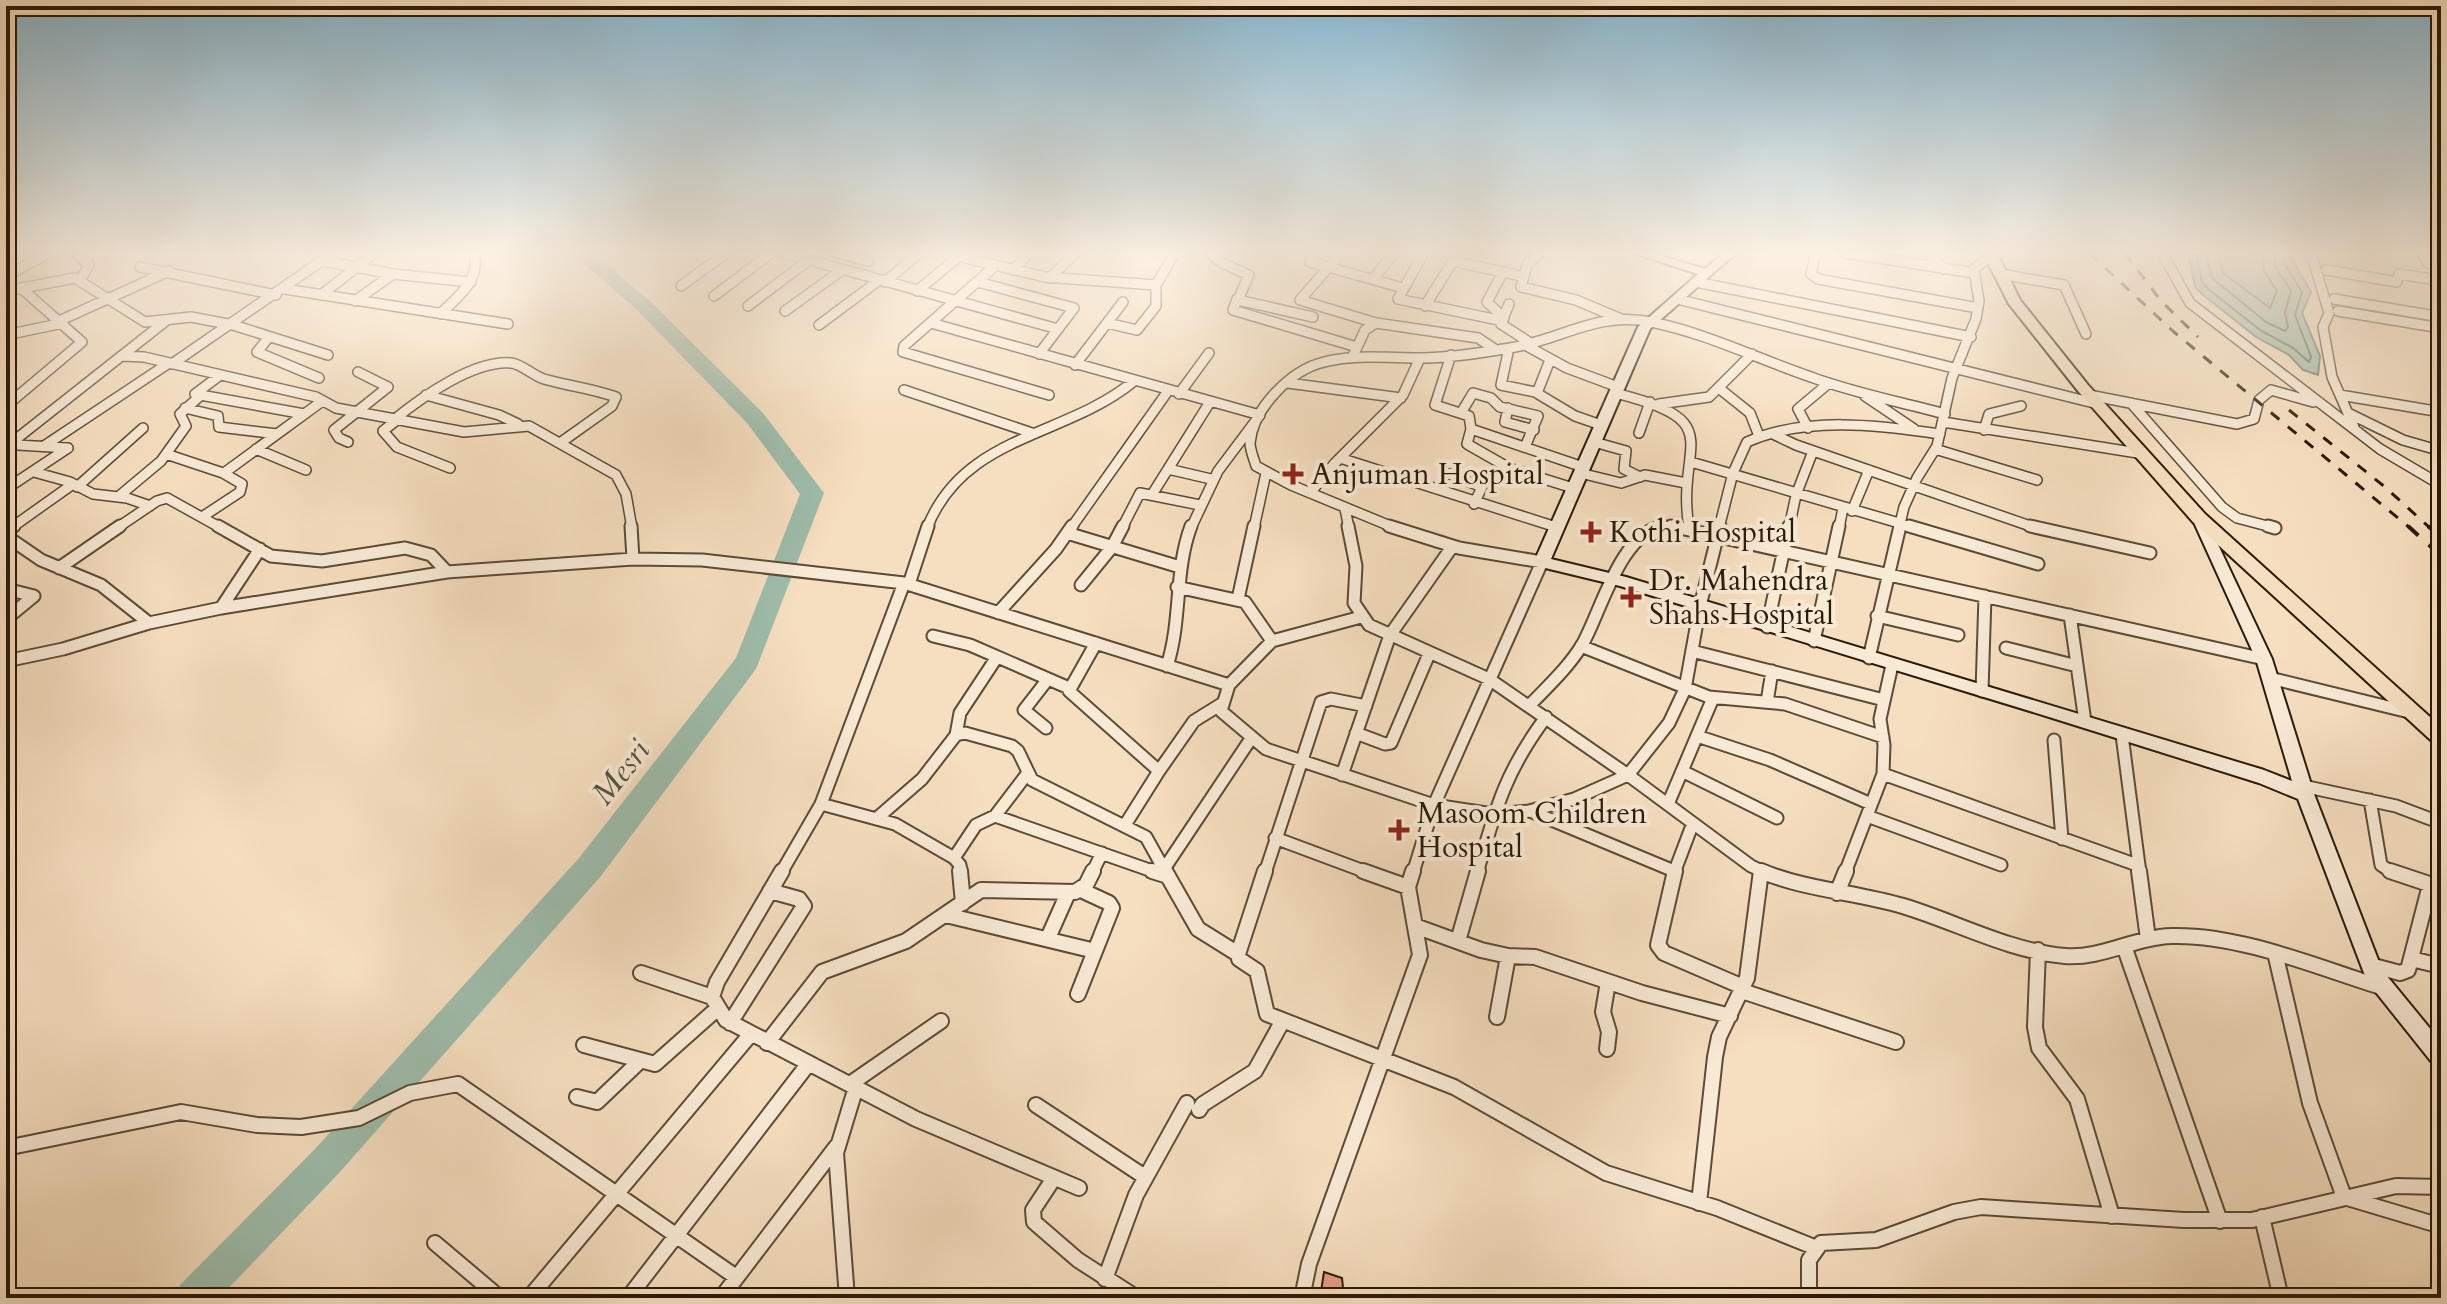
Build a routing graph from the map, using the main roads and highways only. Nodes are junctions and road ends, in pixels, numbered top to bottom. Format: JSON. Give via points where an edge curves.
{"nodes":[{"id":1,"x":2024,"y":314,"type":"edge"},
{"id":2,"x":2441,"y":738,"type":"edge"}],
"edges":[{"from":1,"to":2,"type":"main road","via":[[2199,518]]}]}
